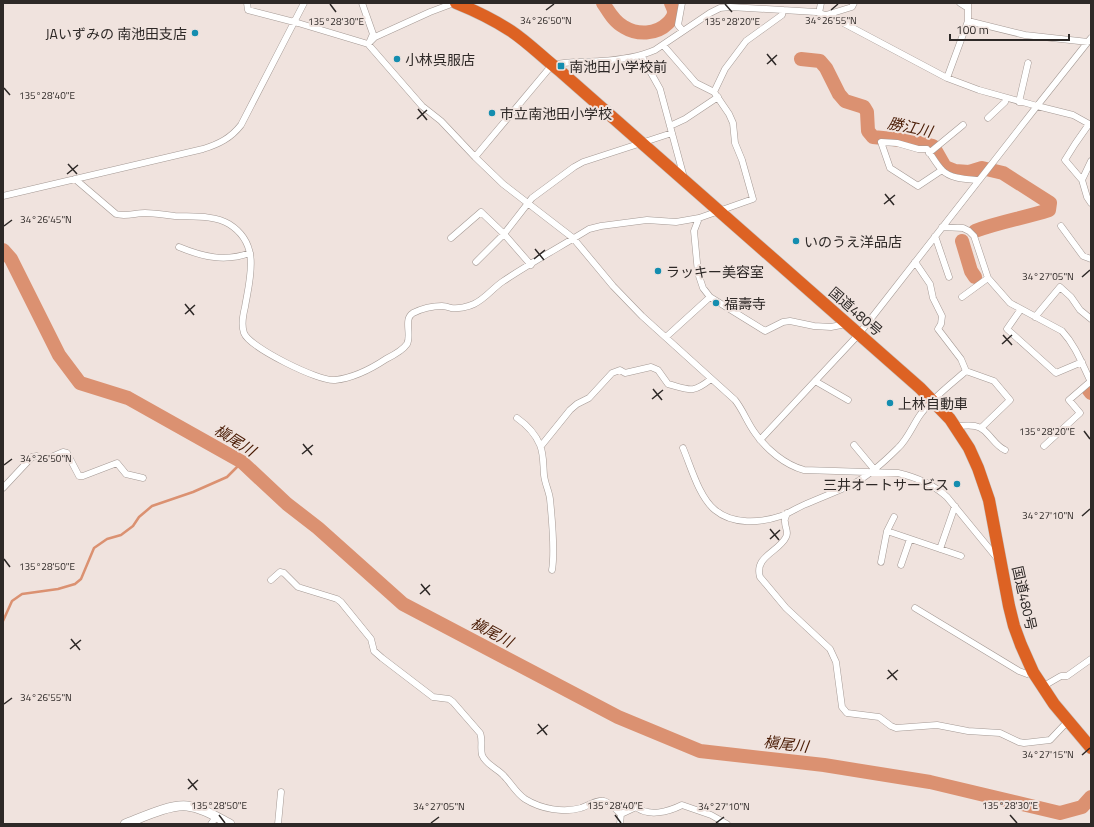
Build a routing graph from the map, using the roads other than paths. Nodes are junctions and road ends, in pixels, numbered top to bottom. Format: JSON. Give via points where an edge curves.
{"nodes":[{"id":1,"x":247,"y":3,"type":"edge"},
{"id":2,"x":304,"y":3,"type":"edge"},
{"id":3,"x":362,"y":3,"type":"edge"},
{"id":4,"x":455,"y":3,"type":"edge"},
{"id":5,"x":682,"y":3,"type":"edge"},
{"id":6,"x":821,"y":3,"type":"edge"},
{"id":7,"x":854,"y":3,"type":"edge"},
{"id":8,"x":960,"y":3,"type":"edge"},
{"id":9,"x":968,"y":5,"type":"edge"},
{"id":10,"x":783,"y":10,"type":"junction"},
{"id":11,"x":819,"y":13,"type":"junction"},
{"id":12,"x":826,"y":15,"type":"junction"},
{"id":13,"x":968,"y":21,"type":"junction"},
{"id":14,"x":295,"y":22,"type":"junction"},
{"id":15,"x":683,"y":31,"type":"junction"},
{"id":16,"x":1089,"y":40,"type":"edge"},
{"id":17,"x":368,"y":44,"type":"junction"},
{"id":18,"x":662,"y":45,"type":"junction"},
{"id":19,"x":641,"y":55,"type":"junction"},
{"id":20,"x":1028,"y":63,"type":"dead end"},
{"id":21,"x":552,"y":65,"type":"junction"},
{"id":22,"x":947,"y":78,"type":"junction"},
{"id":23,"x":716,"y":95,"type":"junction"},
{"id":24,"x":1006,"y":98,"type":"junction"},
{"id":25,"x":1019,"y":102,"type":"junction"},
{"id":26,"x":1037,"y":106,"type":"junction"},
{"id":27,"x":988,"y":118,"type":"dead end"},
{"id":28,"x":963,"y":125,"type":"dead end"},
{"id":29,"x":1090,"y":125,"type":"edge"},
{"id":30,"x":670,"y":126,"type":"junction"},
{"id":31,"x":672,"y":133,"type":"junction"},
{"id":32,"x":641,"y":142,"type":"junction"},
{"id":33,"x":930,"y":152,"type":"junction"},
{"id":34,"x":475,"y":157,"type":"junction"},
{"id":35,"x":1091,"y":161,"type":"edge"},
{"id":36,"x":942,"y":170,"type":"junction"},
{"id":37,"x":681,"y":177,"type":"junction"},
{"id":38,"x":75,"y":179,"type":"junction"},
{"id":39,"x":978,"y":180,"type":"junction"},
{"id":40,"x":1082,"y":180,"type":"junction"},
{"id":41,"x":3,"y":196,"type":"edge"},
{"id":42,"x":1091,"y":203,"type":"edge"},
{"id":43,"x":527,"y":204,"type":"junction"},
{"id":44,"x":720,"y":211,"type":"junction"},
{"id":45,"x":699,"y":218,"type":"junction"},
{"id":46,"x":1061,"y":226,"type":"dead end"},
{"id":47,"x":942,"y":227,"type":"junction"},
{"id":48,"x":504,"y":234,"type":"junction"},
{"id":49,"x":935,"y":236,"type":"junction"},
{"id":50,"x":451,"y":238,"type":"dead end"},
{"id":51,"x":572,"y":238,"type":"junction"},
{"id":52,"x":179,"y":247,"type":"dead end"},
{"id":53,"x":250,"y":253,"type":"junction"},
{"id":54,"x":1091,"y":259,"type":"edge"},
{"id":55,"x":476,"y":262,"type":"dead end"},
{"id":56,"x":915,"y":262,"type":"junction"},
{"id":57,"x":531,"y":265,"type":"junction"},
{"id":58,"x":949,"y":277,"type":"dead end"},
{"id":59,"x":988,"y":278,"type":"junction"},
{"id":60,"x":710,"y":297,"type":"junction"},
{"id":61,"x":962,"y":297,"type":"dead end"},
{"id":62,"x":1021,"y":309,"type":"junction"},
{"id":63,"x":1035,"y":317,"type":"junction"},
{"id":64,"x":1091,"y":319,"type":"edge"},
{"id":65,"x":847,"y":324,"type":"junction"},
{"id":66,"x":859,"y":334,"type":"junction"},
{"id":67,"x":666,"y":338,"type":"junction"},
{"id":68,"x":1082,"y":362,"type":"junction"},
{"id":69,"x":966,"y":371,"type":"junction"},
{"id":70,"x":711,"y":379,"type":"junction"},
{"id":71,"x":815,"y":381,"type":"junction"},
{"id":72,"x":1091,"y":381,"type":"edge"},
{"id":73,"x":848,"y":400,"type":"dead end"},
{"id":74,"x":933,"y":401,"type":"junction"},
{"id":75,"x":517,"y":418,"type":"dead end"},
{"id":76,"x":955,"y":426,"type":"junction"},
{"id":77,"x":981,"y":428,"type":"junction"},
{"id":78,"x":760,"y":440,"type":"junction"},
{"id":79,"x":854,"y":445,"type":"dead end"},
{"id":80,"x":541,"y":446,"type":"junction"},
{"id":81,"x":1044,"y":446,"type":"dead end"},
{"id":82,"x":683,"y":448,"type":"dead end"},
{"id":83,"x":1005,"y":450,"type":"dead end"},
{"id":84,"x":873,"y":471,"type":"junction"},
{"id":85,"x":143,"y":478,"type":"dead end"},
{"id":86,"x":3,"y":488,"type":"edge"},
{"id":87,"x":955,"y":506,"type":"junction"},
{"id":88,"x":787,"y":513,"type":"junction"},
{"id":89,"x":894,"y":517,"type":"dead end"},
{"id":90,"x":887,"y":531,"type":"junction"},
{"id":91,"x":910,"y":539,"type":"junction"},
{"id":92,"x":940,"y":549,"type":"junction"},
{"id":93,"x":961,"y":556,"type":"dead end"},
{"id":94,"x":881,"y":562,"type":"dead end"},
{"id":95,"x":1001,"y":562,"type":"junction"},
{"id":96,"x":901,"y":565,"type":"dead end"},
{"id":97,"x":552,"y":570,"type":"dead end"},
{"id":98,"x":271,"y":580,"type":"dead end"},
{"id":99,"x":915,"y":608,"type":"dead end"},
{"id":100,"x":1091,"y":659,"type":"edge"},
{"id":101,"x":1033,"y":672,"type":"junction"},
{"id":102,"x":1042,"y":687,"type":"junction"},
{"id":103,"x":1068,"y":721,"type":"junction"},
{"id":104,"x":1091,"y":748,"type":"edge"},
{"id":105,"x":281,"y":792,"type":"dead end"},
{"id":106,"x":621,"y":814,"type":"junction"},
{"id":107,"x":214,"y":820,"type":"edge"},
{"id":108,"x":125,"y":824,"type":"edge"},
{"id":109,"x":230,"y":824,"type":"edge"},
{"id":110,"x":278,"y":824,"type":"edge"},
{"id":111,"x":620,"y":824,"type":"edge"},
{"id":112,"x":727,"y":824,"type":"edge"}],
"edges":[{"from":1,"to":14,"type":"street","via":[[248,10]]},
{"from":2,"to":14,"type":"street"},
{"from":3,"to":17,"type":"street","via":[[373,34]]},
{"from":4,"to":17,"type":"street","via":[[376,37]]},
{"from":4,"to":21,"type":"highway","name":"国道480号","via":[[495,21]]},
{"from":5,"to":15,"type":"street","via":[[678,25]]},
{"from":6,"to":11,"type":"street"},
{"from":7,"to":12,"type":"street","via":[[852,7]]},
{"from":8,"to":9,"type":"street"},
{"from":9,"to":13,"type":"street"},
{"from":10,"to":11,"type":"street"},
{"from":10,"to":15,"type":"street","via":[[730,6],[720,8]]},
{"from":10,"to":23,"type":"street","via":[[782,15],[746,41],[724,69]]},
{"from":11,"to":12,"type":"street"},
{"from":12,"to":22,"type":"street"},
{"from":13,"to":16,"type":"street","via":[[1025,35]]},
{"from":13,"to":22,"type":"street"},
{"from":14,"to":17,"type":"street"},
{"from":14,"to":38,"type":"street","via":[[241,125],[226,140],[204,149]]},
{"from":15,"to":18,"type":"street"},
{"from":16,"to":26,"type":"street"},
{"from":17,"to":34,"type":"street","via":[[422,106]]},
{"from":18,"to":19,"type":"street"},
{"from":18,"to":23,"type":"street","via":[[696,83]]},
{"from":19,"to":21,"type":"street"},
{"from":19,"to":30,"type":"street","via":[[660,90]]},
{"from":20,"to":25,"type":"street"},
{"from":21,"to":32,"type":"highway","name":"国道480号"},
{"from":21,"to":34,"type":"street"},
{"from":22,"to":24,"type":"street"},
{"from":23,"to":30,"type":"street","via":[[685,120]]},
{"from":23,"to":44,"type":"street","via":[[733,123],[735,143],[753,199]]},
{"from":24,"to":25,"type":"street"},
{"from":24,"to":27,"type":"street"},
{"from":25,"to":26,"type":"street"},
{"from":26,"to":29,"type":"street","via":[[1073,115]]},
{"from":26,"to":39,"type":"street"},
{"from":28,"to":33,"type":"street"},
{"from":29,"to":40,"type":"street","via":[[1065,160]]},
{"from":30,"to":31,"type":"street"},
{"from":31,"to":32,"type":"street"},
{"from":31,"to":37,"type":"street","via":[[683,174]]},
{"from":32,"to":37,"type":"highway","name":"国道480号"},
{"from":32,"to":43,"type":"street","via":[[583,162]]},
{"from":33,"to":36,"type":"street"},
{"from":33,"to":36,"type":"street","via":[[927,149],[881,142],[890,168],[918,186]]},
{"from":34,"to":43,"type":"street"},
{"from":35,"to":40,"type":"street"},
{"from":36,"to":39,"type":"street","via":[[957,178]]},
{"from":37,"to":44,"type":"highway","name":"国道480号"},
{"from":38,"to":41,"type":"street"},
{"from":38,"to":53,"type":"street","via":[[116,214],[146,213],[215,219],[228,223],[244,240]]},
{"from":39,"to":47,"type":"street"},
{"from":40,"to":42,"type":"street","via":[[1086,197]]},
{"from":43,"to":48,"type":"street"},
{"from":43,"to":51,"type":"street"},
{"from":44,"to":45,"type":"street"},
{"from":44,"to":65,"type":"highway","name":"国道480号"},
{"from":45,"to":51,"type":"street","via":[[676,222],[647,220],[601,226],[588,229]]},
{"from":45,"to":60,"type":"street","via":[[694,230],[698,273],[703,288]]},
{"from":46,"to":54,"type":"street","via":[[1083,256]]},
{"from":47,"to":49,"type":"street"},
{"from":47,"to":59,"type":"street","via":[[969,230],[974,236]]},
{"from":48,"to":50,"type":"street","via":[[481,212]]},
{"from":48,"to":55,"type":"street"},
{"from":48,"to":57,"type":"street"},
{"from":49,"to":56,"type":"street"},
{"from":49,"to":58,"type":"street"},
{"from":51,"to":57,"type":"street"},
{"from":51,"to":67,"type":"street","via":[[623,296]]},
{"from":52,"to":53,"type":"street","via":[[194,254],[219,258],[236,258]]},
{"from":53,"to":57,"type":"street","via":[[252,269],[242,321],[243,332],[248,340],[292,366],[320,378],[333,380],[361,372],[392,356],[406,344],[408,320],[415,312],[432,307],[453,308],[471,305]]},
{"from":56,"to":66,"type":"street"},
{"from":56,"to":69,"type":"street","via":[[930,284],[933,298],[942,316],[938,329]]},
{"from":59,"to":61,"type":"street"},
{"from":59,"to":62,"type":"street","via":[[1010,303]]},
{"from":60,"to":65,"type":"street","via":[[765,331],[790,321],[831,327]]},
{"from":60,"to":67,"type":"street"},
{"from":62,"to":63,"type":"street"},
{"from":62,"to":68,"type":"street","via":[[1007,328],[1056,373]]},
{"from":63,"to":64,"type":"street","via":[[1060,287]]},
{"from":63,"to":68,"type":"street","via":[[1069,338]]},
{"from":65,"to":66,"type":"highway","name":"国道480号"},
{"from":66,"to":71,"type":"street"},
{"from":66,"to":74,"type":"highway","name":"国道480号"},
{"from":67,"to":70,"type":"street"},
{"from":68,"to":72,"type":"street"},
{"from":69,"to":74,"type":"street"},
{"from":69,"to":77,"type":"street","via":[[994,381],[1010,400]]},
{"from":70,"to":78,"type":"street","via":[[735,400]]},
{"from":70,"to":80,"type":"street","via":[[699,388],[689,390],[668,384],[658,370],[651,367],[612,373],[589,398],[570,410]]},
{"from":71,"to":73,"type":"street"},
{"from":71,"to":78,"type":"street"},
{"from":72,"to":81,"type":"street","via":[[1069,400],[1080,413]]},
{"from":74,"to":76,"type":"highway","name":"国道480号"},
{"from":74,"to":84,"type":"street","via":[[920,415],[904,442]]},
{"from":75,"to":80,"type":"street","via":[[532,430]]},
{"from":76,"to":77,"type":"street"},
{"from":76,"to":95,"type":"highway","name":"国道480号","via":[[969,448],[989,500]]},
{"from":77,"to":83,"type":"street"},
{"from":78,"to":84,"type":"street","via":[[795,468]]},
{"from":79,"to":84,"type":"street"},
{"from":80,"to":97,"type":"street","via":[[544,476],[550,498],[554,559]]},
{"from":82,"to":88,"type":"street","via":[[702,493],[719,513],[746,522]]},
{"from":84,"to":87,"type":"street","via":[[906,474],[940,490]]},
{"from":84,"to":88,"type":"street","via":[[854,483]]},
{"from":85,"to":86,"type":"street","via":[[126,474],[117,463],[79,476],[70,456],[63,452],[44,460],[37,456],[32,457]]},
{"from":87,"to":92,"type":"street"},
{"from":87,"to":95,"type":"street"},
{"from":88,"to":103,"type":"street","via":[[784,522],[787,536],[766,556],[758,571],[786,608],[830,649],[836,662],[842,707],[847,713],[879,717],[896,728],[937,725],[968,731],[1000,733],[1024,743],[1050,740]]},
{"from":89,"to":90,"type":"street"},
{"from":90,"to":91,"type":"street"},
{"from":90,"to":94,"type":"street"},
{"from":91,"to":92,"type":"street"},
{"from":91,"to":96,"type":"street"},
{"from":92,"to":93,"type":"street"},
{"from":95,"to":101,"type":"highway","name":"国道480号","via":[[1014,626]]},
{"from":98,"to":106,"type":"street","via":[[280,572],[284,573],[298,587],[341,602],[371,639],[374,651],[433,697],[453,702],[480,733],[482,754],[489,764],[504,775],[523,798],[542,806],[563,810],[604,800]]},
{"from":99,"to":101,"type":"street","via":[[1019,671],[1028,674]]},
{"from":100,"to":102,"type":"street","via":[[1067,676],[1060,676]]},
{"from":101,"to":102,"type":"highway","name":"国道480号"},
{"from":102,"to":103,"type":"highway","name":"国道480号"},
{"from":103,"to":104,"type":"highway","name":"国道480号"},
{"from":105,"to":110,"type":"street"},
{"from":106,"to":111,"type":"street"},
{"from":106,"to":112,"type":"street","via":[[636,807],[643,812],[653,813],[672,810],[682,804]]},
{"from":107,"to":108,"type":"street","via":[[202,810],[186,806],[160,811]]},
{"from":107,"to":109,"type":"street"}]}
